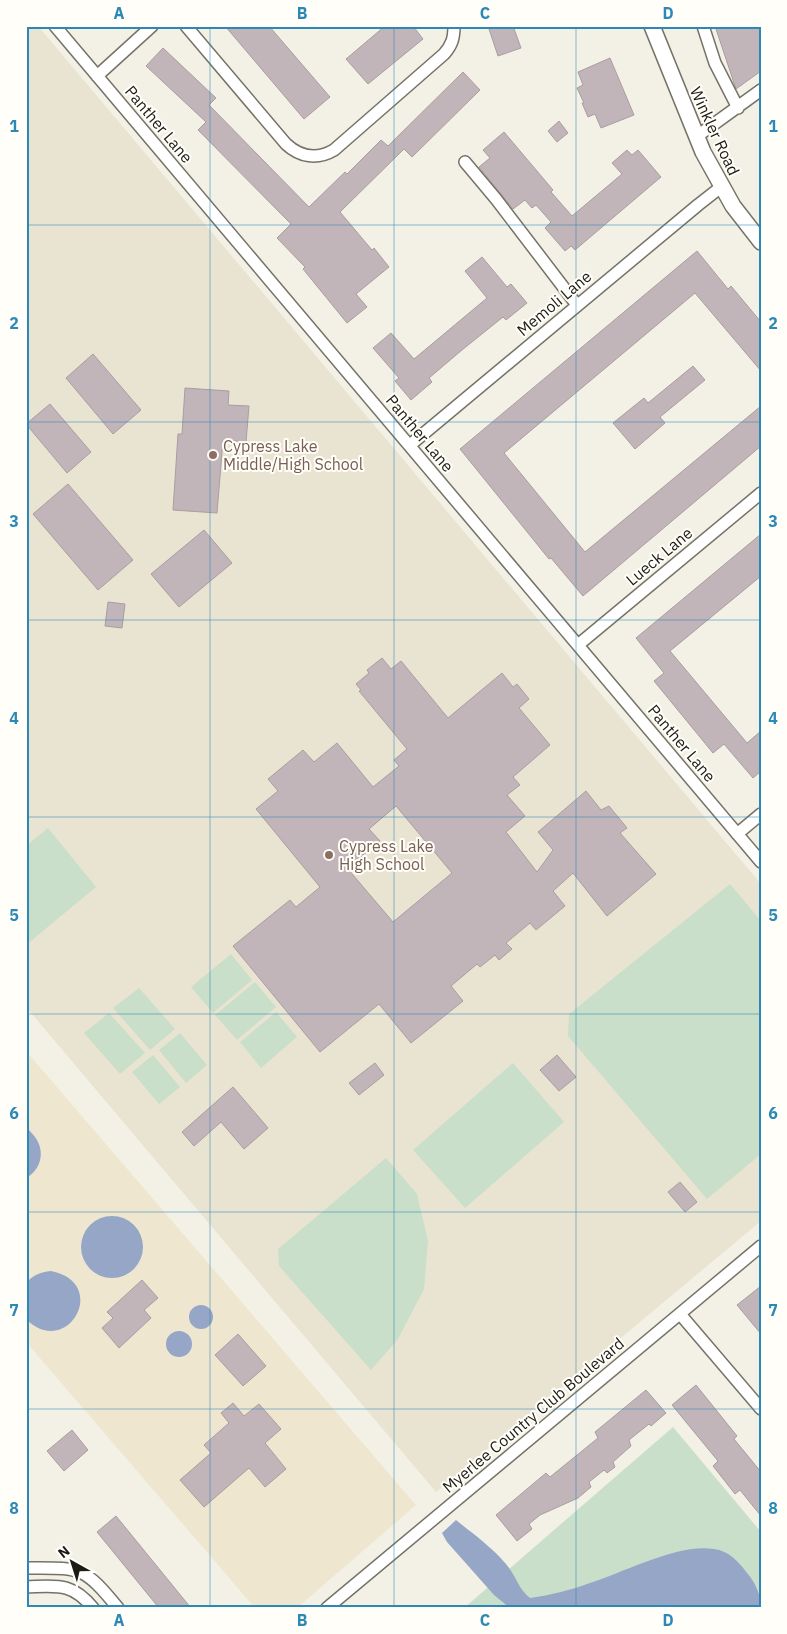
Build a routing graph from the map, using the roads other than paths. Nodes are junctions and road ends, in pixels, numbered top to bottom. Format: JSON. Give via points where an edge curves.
{"nodes":[{"id":1,"x":55,"y":26,"type":"edge"},
{"id":2,"x":152,"y":26,"type":"edge"},
{"id":3,"x":186,"y":26,"type":"edge"},
{"id":4,"x":454,"y":26,"type":"edge"},
{"id":5,"x":652,"y":26,"type":"edge"},
{"id":6,"x":703,"y":26,"type":"edge"},
{"id":7,"x":97,"y":76,"type":"junction"},
{"id":8,"x":761,"y":90,"type":"edge"},
{"id":9,"x":738,"y":108,"type":"junction"},
{"id":10,"x":696,"y":137,"type":"junction"},
{"id":11,"x":465,"y":162,"type":"dead end"},
{"id":12,"x":721,"y":187,"type":"junction"},
{"id":13,"x":761,"y":242,"type":"edge"},
{"id":14,"x":577,"y":305,"type":"junction"},
{"id":15,"x":410,"y":445,"type":"junction"},
{"id":16,"x":761,"y":493,"type":"edge"},
{"id":17,"x":578,"y":645,"type":"junction"},
{"id":18,"x":761,"y":814,"type":"edge"},
{"id":19,"x":737,"y":834,"type":"junction"},
{"id":20,"x":761,"y":862,"type":"edge"},
{"id":21,"x":761,"y":1246,"type":"edge"},
{"id":22,"x":680,"y":1314,"type":"junction"},
{"id":23,"x":761,"y":1409,"type":"edge"},
{"id":24,"x":26,"y":1568,"type":"edge"},
{"id":25,"x":26,"y":1587,"type":"edge"},
{"id":26,"x":93,"y":1608,"type":"edge"},
{"id":27,"x":118,"y":1608,"type":"edge"},
{"id":28,"x":327,"y":1608,"type":"edge"}],
"edges":[{"from":1,"to":7,"type":"street","name":"Panther Lane"},
{"from":2,"to":7,"type":"street"},
{"from":3,"to":4,"type":"street","via":[[292,150],[318,157],[334,150],[438,60],[451,46]]},
{"from":5,"to":10,"type":"street","name":"Winkler Road"},
{"from":6,"to":9,"type":"street","via":[[715,63]]},
{"from":7,"to":15,"type":"street","name":"Panther Lane"},
{"from":8,"to":9,"type":"street"},
{"from":9,"to":10,"type":"street"},
{"from":10,"to":12,"type":"street","name":"Winkler Road"},
{"from":11,"to":14,"type":"street"},
{"from":12,"to":13,"type":"street","name":"Winkler Road"},
{"from":12,"to":14,"type":"street","name":"Memoli Lane"},
{"from":14,"to":15,"type":"street","name":"Memoli Lane"},
{"from":15,"to":17,"type":"street","name":"Panther Lane"},
{"from":16,"to":17,"type":"street","name":"Lueck Lane"},
{"from":17,"to":19,"type":"street","name":"Panther Lane"},
{"from":18,"to":19,"type":"street"},
{"from":19,"to":20,"type":"street","name":"Panther Lane"},
{"from":21,"to":22,"type":"street","name":"Myerlee Country Club Boulevard"},
{"from":22,"to":23,"type":"street"},
{"from":22,"to":28,"type":"street","name":"Myerlee Country Club Boulevard"},
{"from":24,"to":27,"type":"street","via":[[77,1569],[92,1578]]},
{"from":25,"to":26,"type":"street","via":[[62,1586],[77,1592]]}]}
